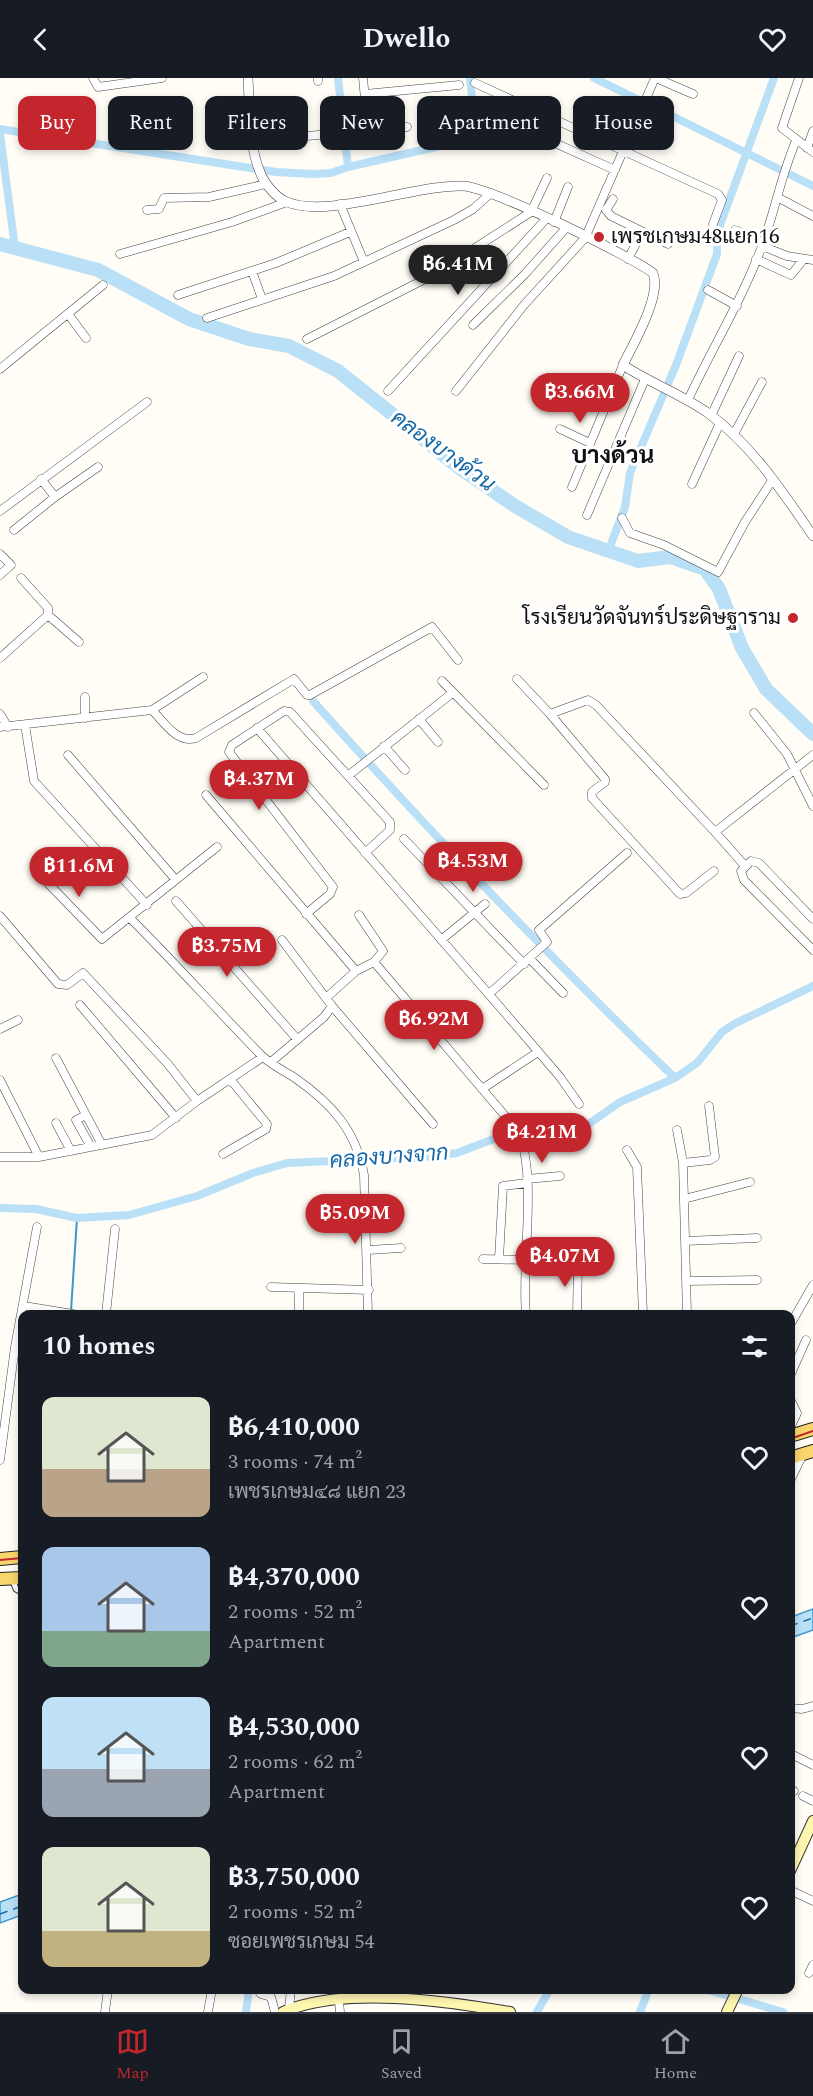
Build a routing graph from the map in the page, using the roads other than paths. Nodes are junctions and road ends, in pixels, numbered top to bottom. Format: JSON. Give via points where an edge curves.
{"nodes":[{"id":1,"x":93,"y":78,"type":"edge"},
{"id":2,"x":162,"y":78,"type":"edge"},
{"id":3,"x":248,"y":78,"type":"edge"},
{"id":4,"x":363,"y":78,"type":"edge"},
{"id":5,"x":656,"y":78,"type":"edge"},
{"id":6,"x":799,"y":78,"type":"edge"},
{"id":7,"x":475,"y":83,"type":"dead end"},
{"id":8,"x":459,"y":85,"type":"dead end"},
{"id":9,"x":365,"y":94,"type":"joint"},
{"id":10,"x":693,"y":94,"type":"dead end"},
{"id":11,"x":249,"y":96,"type":"edge"},
{"id":12,"x":648,"y":96,"type":"edge"},
{"id":13,"x":573,"y":127,"type":"edge"},
{"id":14,"x":813,"y":131,"type":"edge"},
{"id":15,"x":796,"y":141,"type":"junction"},
{"id":16,"x":561,"y":146,"type":"edge"},
{"id":17,"x":254,"y":150,"type":"edge"},
{"id":18,"x":624,"y":150,"type":"joint"},
{"id":19,"x":810,"y":150,"type":"edge"},
{"id":20,"x":615,"y":171,"type":"junction"},
{"id":21,"x":547,"y":177,"type":"dead end"},
{"id":22,"x":266,"y":184,"type":"junction"},
{"id":23,"x":568,"y":187,"type":"dead end"},
{"id":24,"x":491,"y":193,"type":"junction"},
{"id":25,"x":777,"y":197,"type":"junction"},
{"id":26,"x":613,"y":199,"type":"dead end"},
{"id":27,"x":287,"y":202,"type":"junction"},
{"id":28,"x":340,"y":204,"type":"junction"},
{"id":29,"x":147,"y":210,"type":"dead end"},
{"id":30,"x":531,"y":212,"type":"junction"},
{"id":31,"x":813,"y":216,"type":"edge"},
{"id":32,"x":550,"y":221,"type":"junction"},
{"id":33,"x":713,"y":224,"type":"dead end"},
{"id":34,"x":566,"y":228,"type":"junction"},
{"id":35,"x":735,"y":230,"type":"dead end"},
{"id":36,"x":350,"y":232,"type":"junction"},
{"id":37,"x":641,"y":234,"type":"junction"},
{"id":38,"x":585,"y":238,"type":"junction"},
{"id":39,"x":668,"y":244,"type":"dead end"},
{"id":40,"x":763,"y":244,"type":"junction"},
{"id":41,"x":120,"y":254,"type":"dead end"},
{"id":42,"x":628,"y":259,"type":"junction"},
{"id":43,"x":756,"y":259,"type":"junction"},
{"id":44,"x":802,"y":260,"type":"junction"},
{"id":45,"x":813,"y":260,"type":"edge"},
{"id":46,"x":364,"y":262,"type":"junction"},
{"id":47,"x":252,"y":271,"type":"junction"},
{"id":48,"x":104,"y":285,"type":"dead end"},
{"id":49,"x":708,"y":290,"type":"dead end"},
{"id":50,"x":178,"y":295,"type":"dead end"},
{"id":51,"x":262,"y":299,"type":"junction"},
{"id":52,"x":737,"y":306,"type":"junction"},
{"id":53,"x":68,"y":314,"type":"junction"},
{"id":54,"x":207,"y":318,"type":"dead end"},
{"id":55,"x":473,"y":325,"type":"dead end"},
{"id":56,"x":86,"y":338,"type":"dead end"},
{"id":57,"x":307,"y":339,"type":"dead end"},
{"id":58,"x":739,"y":356,"type":"dead end"},
{"id":59,"x":623,"y":365,"type":"junction"},
{"id":60,"x":0,"y":369,"type":"edge"},
{"id":61,"x":645,"y":380,"type":"junction"},
{"id":62,"x":762,"y":382,"type":"dead end"},
{"id":63,"x":388,"y":391,"type":"dead end"},
{"id":64,"x":456,"y":391,"type":"dead end"},
{"id":65,"x":688,"y":400,"type":"junction"},
{"id":66,"x":147,"y":402,"type":"dead end"},
{"id":67,"x":711,"y":416,"type":"junction"},
{"id":68,"x":720,"y":423,"type":"junction"},
{"id":69,"x":560,"y":429,"type":"dead end"},
{"id":70,"x":734,"y":434,"type":"junction"},
{"id":71,"x":590,"y":443,"type":"junction"},
{"id":72,"x":98,"y":467,"type":"dead end"},
{"id":73,"x":41,"y":479,"type":"junction"},
{"id":74,"x":773,"y":479,"type":"junction"},
{"id":75,"x":692,"y":484,"type":"dead end"},
{"id":76,"x":572,"y":487,"type":"dead end"},
{"id":77,"x":55,"y":497,"type":"junction"},
{"id":78,"x":0,"y":511,"type":"edge"},
{"id":79,"x":587,"y":515,"type":"dead end"},
{"id":80,"x":622,"y":518,"type":"dead end"},
{"id":81,"x":14,"y":530,"type":"dead end"},
{"id":82,"x":813,"y":536,"type":"edge"},
{"id":83,"x":0,"y":554,"type":"edge"},
{"id":84,"x":0,"y":575,"type":"edge"},
{"id":85,"x":21,"y":578,"type":"dead end"},
{"id":86,"x":48,"y":615,"type":"junction"},
{"id":87,"x":79,"y":642,"type":"dead end"},
{"id":88,"x":0,"y":658,"type":"edge"},
{"id":89,"x":458,"y":660,"type":"dead end"},
{"id":90,"x":203,"y":677,"type":"dead end"},
{"id":91,"x":517,"y":679,"type":"dead end"},
{"id":92,"x":442,"y":681,"type":"dead end"},
{"id":93,"x":452,"y":694,"type":"junction"},
{"id":94,"x":85,"y":697,"type":"dead end"},
{"id":95,"x":152,"y":710,"type":"junction"},
{"id":96,"x":754,"y":713,"type":"dead end"},
{"id":97,"x":0,"y":714,"type":"edge"},
{"id":98,"x":550,"y":714,"type":"junction"},
{"id":99,"x":85,"y":718,"type":"junction"},
{"id":100,"x":419,"y":719,"type":"junction"},
{"id":101,"x":25,"y":725,"type":"junction"},
{"id":102,"x":4,"y":727,"type":"edge"},
{"id":103,"x":257,"y":728,"type":"junction"},
{"id":104,"x":438,"y":742,"type":"dead end"},
{"id":105,"x":384,"y":746,"type":"junction"},
{"id":106,"x":68,"y":755,"type":"dead end"},
{"id":107,"x":813,"y":755,"type":"edge"},
{"id":108,"x":794,"y":767,"type":"junction"},
{"id":109,"x":405,"y":770,"type":"dead end"},
{"id":110,"x":349,"y":775,"type":"junction"},
{"id":111,"x":544,"y":785,"type":"dead end"},
{"id":112,"x":206,"y":795,"type":"dead end"},
{"id":113,"x":813,"y":806,"type":"edge"},
{"id":114,"x":715,"y":832,"type":"junction"},
{"id":115,"x":404,"y":839,"type":"dead end"},
{"id":116,"x":218,"y":847,"type":"dead end"},
{"id":117,"x":365,"y":853,"type":"junction"},
{"id":118,"x":627,"y":853,"type":"dead end"},
{"id":119,"x":745,"y":867,"type":"junction"},
{"id":120,"x":714,"y":871,"type":"dead end"},
{"id":121,"x":41,"y":876,"type":"dead end"},
{"id":122,"x":175,"y":879,"type":"junction"},
{"id":123,"x":176,"y":901,"type":"dead end"},
{"id":124,"x":486,"y":904,"type":"dead end"},
{"id":125,"x":147,"y":905,"type":"junction"},
{"id":126,"x":474,"y":913,"type":"junction"},
{"id":127,"x":306,"y":914,"type":"junction"},
{"id":128,"x":359,"y":915,"type":"dead end"},
{"id":129,"x":0,"y":916,"type":"edge"},
{"id":130,"x":131,"y":919,"type":"junction"},
{"id":131,"x":813,"y":920,"type":"edge"},
{"id":132,"x":282,"y":940,"type":"dead end"},
{"id":133,"x":441,"y":940,"type":"junction"},
{"id":134,"x":813,"y":950,"type":"edge"},
{"id":135,"x":527,"y":961,"type":"junction"},
{"id":136,"x":374,"y":962,"type":"junction"},
{"id":137,"x":356,"y":971,"type":"junction"},
{"id":138,"x":563,"y":993,"type":"dead end"},
{"id":139,"x":489,"y":994,"type":"junction"},
{"id":140,"x":327,"y":998,"type":"junction"},
{"id":141,"x":80,"y":1005,"type":"dead end"},
{"id":142,"x":332,"y":1006,"type":"junction"},
{"id":143,"x":18,"y":1020,"type":"dead end"},
{"id":144,"x":0,"y":1029,"type":"edge"},
{"id":145,"x":297,"y":1039,"type":"junction"},
{"id":146,"x":538,"y":1052,"type":"junction"},
{"id":147,"x":263,"y":1057,"type":"junction"},
{"id":148,"x":56,"y":1058,"type":"dead end"},
{"id":149,"x":271,"y":1062,"type":"junction"},
{"id":150,"x":230,"y":1079,"type":"junction"},
{"id":151,"x":0,"y":1080,"type":"edge"},
{"id":152,"x":482,"y":1089,"type":"junction"},
{"id":153,"x":197,"y":1101,"type":"junction"},
{"id":154,"x":579,"y":1104,"type":"dead end"},
{"id":155,"x":709,"y":1106,"type":"dead end"},
{"id":156,"x":86,"y":1115,"type":"junction"},
{"id":157,"x":176,"y":1118,"type":"junction"},
{"id":158,"x":56,"y":1123,"type":"dead end"},
{"id":159,"x":433,"y":1124,"type":"dead end"},
{"id":160,"x":677,"y":1130,"type":"dead end"},
{"id":161,"x":102,"y":1145,"type":"junction"},
{"id":162,"x":90,"y":1147,"type":"junction"},
{"id":163,"x":627,"y":1150,"type":"dead end"},
{"id":164,"x":71,"y":1151,"type":"junction"},
{"id":165,"x":223,"y":1154,"type":"dead end"},
{"id":166,"x":0,"y":1157,"type":"edge"},
{"id":167,"x":39,"y":1157,"type":"junction"},
{"id":168,"x":682,"y":1164,"type":"junction"},
{"id":169,"x":560,"y":1176,"type":"dead end"},
{"id":170,"x":527,"y":1181,"type":"junction"},
{"id":171,"x":750,"y":1182,"type":"dead end"},
{"id":172,"x":684,"y":1199,"type":"junction"},
{"id":173,"x":37,"y":1227,"type":"dead end"},
{"id":174,"x":115,"y":1229,"type":"dead end"},
{"id":175,"x":758,"y":1238,"type":"dead end"},
{"id":176,"x":685,"y":1241,"type":"junction"},
{"id":177,"x":401,"y":1248,"type":"dead end"},
{"id":178,"x":368,"y":1250,"type":"junction"},
{"id":179,"x":483,"y":1259,"type":"dead end"},
{"id":180,"x":500,"y":1259,"type":"junction"},
{"id":181,"x":525,"y":1260,"type":"junction"},
{"id":182,"x":578,"y":1263,"type":"dead end"},
{"id":183,"x":757,"y":1280,"type":"dead end"},
{"id":184,"x":686,"y":1281,"type":"junction"},
{"id":185,"x":813,"y":1285,"type":"edge"},
{"id":186,"x":271,"y":1287,"type":"dead end"},
{"id":187,"x":299,"y":1288,"type":"junction"},
{"id":188,"x":369,"y":1290,"type":"junction"},
{"id":189,"x":24,"y":1306,"type":"junction"},
{"id":190,"x":23,"y":1310,"type":"edge"},
{"id":191,"x":49,"y":1310,"type":"edge"},
{"id":192,"x":106,"y":1310,"type":"edge"},
{"id":193,"x":299,"y":1310,"type":"edge"},
{"id":194,"x":368,"y":1310,"type":"edge"},
{"id":195,"x":526,"y":1310,"type":"edge"},
{"id":196,"x":577,"y":1310,"type":"edge"},
{"id":197,"x":643,"y":1310,"type":"edge"},
{"id":198,"x":687,"y":1310,"type":"edge"},
{"id":199,"x":795,"y":1316,"type":"edge"},
{"id":200,"x":18,"y":1333,"type":"edge"},
{"id":201,"x":806,"y":1340,"type":"dead end"},
{"id":202,"x":795,"y":1365,"type":"edge"},
{"id":203,"x":813,"y":1429,"type":"edge"},
{"id":204,"x":795,"y":1434,"type":"edge"},
{"id":205,"x":808,"y":1452,"type":"edge"},
{"id":206,"x":0,"y":1460,"type":"edge"},
{"id":207,"x":795,"y":1474,"type":"edge"},
{"id":208,"x":18,"y":1557,"type":"edge"},
{"id":209,"x":0,"y":1559,"type":"edge"},
{"id":210,"x":813,"y":1706,"type":"edge"},
{"id":211,"x":795,"y":1709,"type":"edge"},
{"id":212,"x":795,"y":1756,"type":"edge"},
{"id":213,"x":813,"y":1765,"type":"edge"},
{"id":214,"x":803,"y":1796,"type":"dead end"},
{"id":215,"x":813,"y":1801,"type":"edge"},
{"id":216,"x":813,"y":1821,"type":"edge"},
{"id":217,"x":795,"y":1860,"type":"edge"},
{"id":218,"x":795,"y":1892,"type":"edge"},
{"id":219,"x":813,"y":1901,"type":"edge"},
{"id":220,"x":813,"y":1965,"type":"edge"},
{"id":221,"x":809,"y":1973,"type":"dead end"},
{"id":222,"x":107,"y":1994,"type":"edge"},
{"id":223,"x":211,"y":1994,"type":"edge"},
{"id":224,"x":261,"y":1994,"type":"edge"},
{"id":225,"x":290,"y":1994,"type":"edge"},
{"id":226,"x":735,"y":1994,"type":"edge"},
{"id":227,"x":340,"y":2006,"type":"edge"},
{"id":228,"x":319,"y":2007,"type":"edge"},
{"id":229,"x":464,"y":2008,"type":"edge"},
{"id":230,"x":286,"y":2011,"type":"edge"},
{"id":231,"x":503,"y":2011,"type":"edge"},
{"id":232,"x":105,"y":2012,"type":"edge"},
{"id":233,"x":208,"y":2012,"type":"edge"},
{"id":234,"x":275,"y":2012,"type":"edge"},
{"id":235,"x":727,"y":2012,"type":"edge"}],
"edges":[{"from":1,"to":2,"type":"street","via":[[96,86],[102,87]]},
{"from":3,"to":11,"type":"street"},
{"from":4,"to":9,"type":"street"},
{"from":5,"to":10,"type":"street"},
{"from":5,"to":12,"type":"street"},
{"from":6,"to":15,"type":"street","via":[[782,128]]},
{"from":7,"to":13,"type":"street"},
{"from":8,"to":9,"type":"street"},
{"from":14,"to":19,"type":"street"},
{"from":15,"to":19,"type":"street"},
{"from":15,"to":25,"type":"street"},
{"from":16,"to":20,"type":"street"},
{"from":17,"to":22,"type":"street"},
{"from":18,"to":20,"type":"street"},
{"from":18,"to":33,"type":"street","via":[[720,196]]},
{"from":20,"to":38,"type":"street"},
{"from":21,"to":30,"type":"street"},
{"from":22,"to":27,"type":"street"},
{"from":22,"to":29,"type":"street","via":[[209,197],[164,198],[159,209]]},
{"from":23,"to":32,"type":"street"},
{"from":24,"to":28,"type":"street","via":[[476,187],[449,187]]},
{"from":24,"to":30,"type":"street"},
{"from":24,"to":46,"type":"street","via":[[454,220]]},
{"from":25,"to":31,"type":"street"},
{"from":25,"to":40,"type":"street"},
{"from":26,"to":37,"type":"street","via":[[606,213]]},
{"from":27,"to":28,"type":"street"},
{"from":27,"to":41,"type":"street"},
{"from":28,"to":36,"type":"street"},
{"from":30,"to":32,"type":"street"},
{"from":30,"to":57,"type":"street","via":[[433,275]]},
{"from":32,"to":34,"type":"street"},
{"from":32,"to":63,"type":"street"},
{"from":34,"to":38,"type":"street"},
{"from":34,"to":55,"type":"street"},
{"from":35,"to":40,"type":"street"},
{"from":36,"to":46,"type":"street"},
{"from":36,"to":47,"type":"street"},
{"from":37,"to":39,"type":"street"},
{"from":37,"to":42,"type":"street"},
{"from":38,"to":42,"type":"street"},
{"from":38,"to":64,"type":"street","via":[[524,305]]},
{"from":40,"to":43,"type":"street"},
{"from":40,"to":44,"type":"street"},
{"from":42,"to":59,"type":"street","via":[[653,273],[655,285],[649,309]]},
{"from":43,"to":44,"type":"street","via":[[791,275]]},
{"from":43,"to":52,"type":"street"},
{"from":44,"to":45,"type":"street"},
{"from":46,"to":51,"type":"street","via":[[315,283]]},
{"from":47,"to":50,"type":"street"},
{"from":47,"to":51,"type":"street"},
{"from":48,"to":53,"type":"street"},
{"from":49,"to":52,"type":"street"},
{"from":51,"to":54,"type":"street"},
{"from":52,"to":65,"type":"street"},
{"from":53,"to":56,"type":"street"},
{"from":53,"to":60,"type":"street"},
{"from":58,"to":67,"type":"street"},
{"from":59,"to":61,"type":"street"},
{"from":59,"to":71,"type":"street"},
{"from":61,"to":65,"type":"street"},
{"from":61,"to":79,"type":"street"},
{"from":62,"to":70,"type":"street"},
{"from":65,"to":67,"type":"street"},
{"from":66,"to":73,"type":"street"},
{"from":67,"to":68,"type":"street"},
{"from":68,"to":70,"type":"street"},
{"from":68,"to":75,"type":"street"},
{"from":69,"to":71,"type":"street"},
{"from":70,"to":74,"type":"street"},
{"from":71,"to":76,"type":"street"},
{"from":72,"to":77,"type":"street"},
{"from":73,"to":77,"type":"street"},
{"from":73,"to":78,"type":"street"},
{"from":74,"to":80,"type":"street","via":[[718,572],[630,533]]},
{"from":74,"to":82,"type":"street"},
{"from":77,"to":81,"type":"street"},
{"from":83,"to":84,"type":"street","via":[[11,566]]},
{"from":85,"to":86,"type":"street","via":[[48,608]]},
{"from":86,"to":87,"type":"street"},
{"from":86,"to":88,"type":"street"},
{"from":89,"to":95,"type":"street","via":[[432,627],[310,695],[294,680],[196,738],[178,736]]},
{"from":90,"to":95,"type":"street"},
{"from":91,"to":98,"type":"street"},
{"from":92,"to":93,"type":"street"},
{"from":93,"to":100,"type":"street"},
{"from":93,"to":111,"type":"street"},
{"from":94,"to":99,"type":"street"},
{"from":95,"to":99,"type":"street"},
{"from":96,"to":108,"type":"street"},
{"from":97,"to":102,"type":"street"},
{"from":98,"to":114,"type":"street","via":[[588,700]]},
{"from":98,"to":120,"type":"street","via":[[605,779],[592,792],[592,798],[680,894]]},
{"from":99,"to":101,"type":"street"},
{"from":100,"to":104,"type":"street"},
{"from":100,"to":105,"type":"street"},
{"from":101,"to":102,"type":"street"},
{"from":101,"to":125,"type":"street","via":[[34,781]]},
{"from":103,"to":110,"type":"street","via":[[287,710]]},
{"from":103,"to":117,"type":"street"},
{"from":103,"to":127,"type":"street","via":[[232,745],[229,752],[333,887]]},
{"from":105,"to":109,"type":"street"},
{"from":105,"to":110,"type":"street"},
{"from":106,"to":122,"type":"street"},
{"from":107,"to":108,"type":"street"},
{"from":108,"to":113,"type":"street"},
{"from":108,"to":114,"type":"street"},
{"from":110,"to":117,"type":"street","via":[[392,825]]},
{"from":112,"to":127,"type":"street"},
{"from":114,"to":119,"type":"street"},
{"from":115,"to":126,"type":"street"},
{"from":116,"to":122,"type":"street"},
{"from":117,"to":133,"type":"street"},
{"from":118,"to":135,"type":"street","via":[[539,930],[547,941]]},
{"from":119,"to":131,"type":"street","via":[[751,861],[759,863]]},
{"from":119,"to":134,"type":"street","via":[[740,874],[744,880]]},
{"from":121,"to":130,"type":"street","via":[[102,939]]},
{"from":122,"to":125,"type":"street"},
{"from":123,"to":145,"type":"street"},
{"from":124,"to":126,"type":"street"},
{"from":125,"to":130,"type":"street"},
{"from":126,"to":133,"type":"street"},
{"from":126,"to":135,"type":"street"},
{"from":127,"to":137,"type":"street"},
{"from":128,"to":136,"type":"street","via":[[383,947]]},
{"from":129,"to":153,"type":"street","via":[[58,984],[66,985],[83,973]]},
{"from":130,"to":147,"type":"street"},
{"from":132,"to":140,"type":"street"},
{"from":133,"to":139,"type":"street"},
{"from":135,"to":138,"type":"street"},
{"from":135,"to":139,"type":"street"},
{"from":136,"to":137,"type":"street"},
{"from":136,"to":152,"type":"street"},
{"from":137,"to":140,"type":"street"},
{"from":139,"to":146,"type":"street"},
{"from":140,"to":142,"type":"street"},
{"from":141,"to":157,"type":"street"},
{"from":142,"to":145,"type":"street"},
{"from":142,"to":159,"type":"street"},
{"from":143,"to":144,"type":"street"},
{"from":145,"to":149,"type":"street"},
{"from":146,"to":152,"type":"street"},
{"from":146,"to":154,"type":"street"},
{"from":147,"to":149,"type":"street"},
{"from":147,"to":150,"type":"street"},
{"from":148,"to":156,"type":"street"},
{"from":149,"to":178,"type":"street","via":[[329,1103],[347,1126],[360,1153],[364,1175]]},
{"from":150,"to":153,"type":"street"},
{"from":150,"to":165,"type":"street","via":[[267,1124],[266,1129]]},
{"from":151,"to":167,"type":"street"},
{"from":152,"to":170,"type":"street","via":[[524,1145]]},
{"from":153,"to":157,"type":"street"},
{"from":155,"to":168,"type":"street","via":[[715,1157]]},
{"from":156,"to":161,"type":"street"},
{"from":156,"to":162,"type":"street","via":[[74,1116]]},
{"from":157,"to":161,"type":"street","via":[[152,1135]]},
{"from":158,"to":164,"type":"street"},
{"from":160,"to":168,"type":"street"},
{"from":161,"to":162,"type":"street"},
{"from":162,"to":164,"type":"street"},
{"from":163,"to":197,"type":"street","via":[[637,1167]]},
{"from":164,"to":167,"type":"street"},
{"from":166,"to":167,"type":"street"},
{"from":168,"to":172,"type":"street"},
{"from":169,"to":170,"type":"street"},
{"from":170,"to":180,"type":"street","via":[[503,1186]]},
{"from":170,"to":181,"type":"street"},
{"from":171,"to":172,"type":"street"},
{"from":172,"to":176,"type":"street"},
{"from":173,"to":189,"type":"street"},
{"from":174,"to":192,"type":"street"},
{"from":175,"to":176,"type":"street"},
{"from":176,"to":184,"type":"street"},
{"from":177,"to":178,"type":"street"},
{"from":178,"to":188,"type":"street"},
{"from":179,"to":180,"type":"street"},
{"from":180,"to":181,"type":"street"},
{"from":181,"to":195,"type":"street"},
{"from":182,"to":196,"type":"street"},
{"from":183,"to":184,"type":"street"},
{"from":184,"to":198,"type":"street"},
{"from":185,"to":199,"type":"street"},
{"from":186,"to":187,"type":"street"},
{"from":187,"to":188,"type":"street"},
{"from":187,"to":193,"type":"street"},
{"from":188,"to":194,"type":"street"},
{"from":189,"to":190,"type":"street"},
{"from":189,"to":191,"type":"street"},
{"from":200,"to":206,"type":"street"},
{"from":201,"to":202,"type":"street"},
{"from":203,"to":204,"type":"main road"},
{"from":205,"to":207,"type":"street"},
{"from":208,"to":209,"type":"main road"},
{"from":210,"to":211,"type":"street"},
{"from":212,"to":213,"type":"street"},
{"from":214,"to":215,"type":"street"},
{"from":216,"to":217,"type":"main road"},
{"from":218,"to":219,"type":"street"},
{"from":220,"to":221,"type":"street"},
{"from":222,"to":232,"type":"street"},
{"from":223,"to":233,"type":"street"},
{"from":224,"to":234,"type":"street","via":[[271,1997]]},
{"from":225,"to":230,"type":"street"},
{"from":226,"to":235,"type":"main road"},
{"from":227,"to":228,"type":"main road"},
{"from":227,"to":229,"type":"main road","via":[[392,1998]]},
{"from":228,"to":230,"type":"main road"},
{"from":229,"to":231,"type":"main road"}]}
